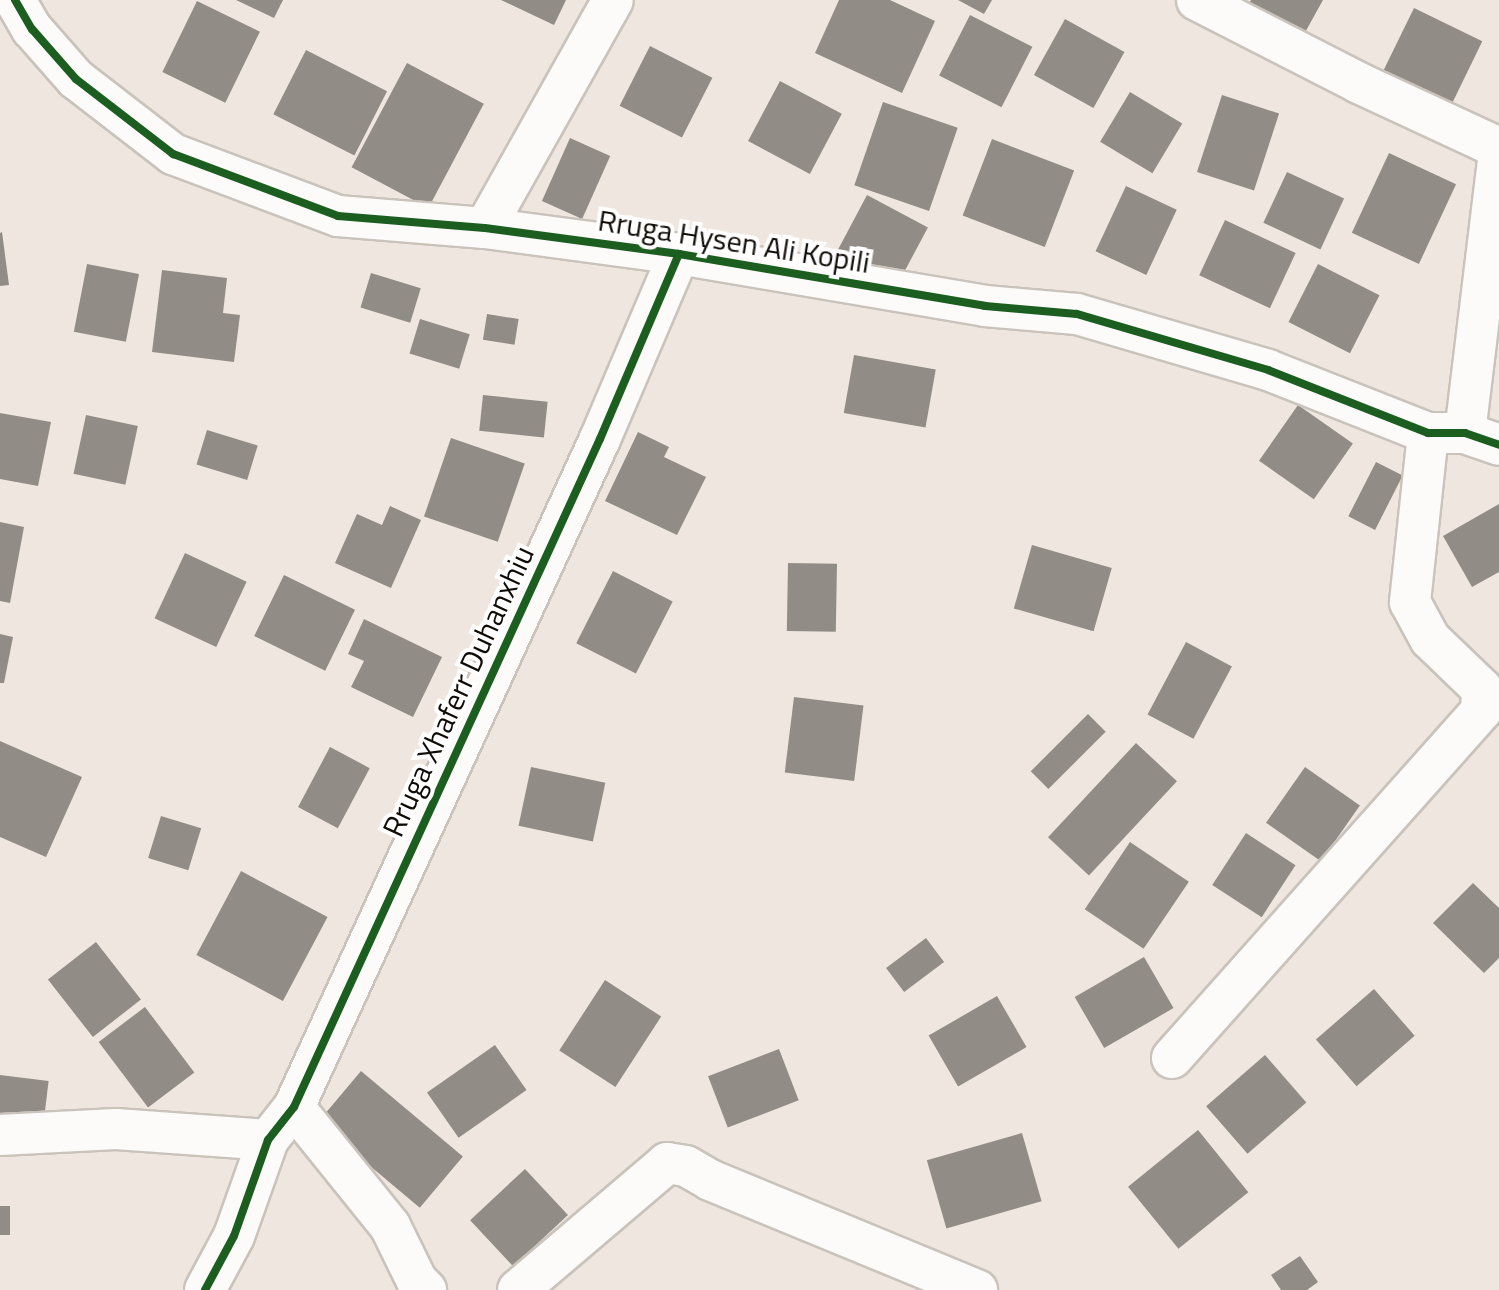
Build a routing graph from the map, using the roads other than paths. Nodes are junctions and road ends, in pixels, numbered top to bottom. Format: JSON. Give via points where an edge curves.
{"nodes":[{"id":1,"x":15,"y":0,"type":"edge"},
{"id":2,"x":613,"y":0,"type":"edge"},
{"id":3,"x":1197,"y":0,"type":"edge"},
{"id":4,"x":1499,"y":150,"type":"edge"},
{"id":5,"x":485,"y":228,"type":"junction"},
{"id":6,"x":679,"y":254,"type":"junction"},
{"id":7,"x":1464,"y":437,"type":"edge"},
{"id":8,"x":1172,"y":1058,"type":"dead end"},
{"id":9,"x":294,"y":1107,"type":"junction"},
{"id":10,"x":0,"y":1135,"type":"edge"},
{"id":11,"x":268,"y":1140,"type":"junction"},
{"id":12,"x":205,"y":1290,"type":"edge"},
{"id":13,"x":426,"y":1290,"type":"edge"},
{"id":14,"x":518,"y":1290,"type":"edge"},
{"id":15,"x":977,"y":1290,"type":"edge"}],
"edges":[{"from":1,"to":5,"type":"street","name":"Rruga Hysen Ali Kopili","via":[[32,29],[76,79],[173,154],[338,216]]},
{"from":2,"to":5,"type":"street"},
{"from":3,"to":4,"type":"street"},
{"from":4,"to":7,"type":"street"},
{"from":5,"to":6,"type":"street","name":"Rruga Hysen Ali Kopili"},
{"from":6,"to":7,"type":"street","name":"Rruga Hysen Ali Kopili","via":[[985,306],[1077,314],[1268,370]]},
{"from":6,"to":9,"type":"street","name":"Rruga Xhaferr Duhanxhiu","via":[[600,439]]},
{"from":7,"to":8,"type":"street","via":[[1410,602],[1430,639],[1482,689],[1481,711]]},
{"from":9,"to":11,"type":"street","name":"Rruga Xhaferr Duhanxhiu"},
{"from":9,"to":13,"type":"street","via":[[390,1226]]},
{"from":10,"to":11,"type":"street","via":[[116,1129]]},
{"from":11,"to":12,"type":"street","name":"Rruga Xhaferr Duhanxhiu","via":[[234,1236]]},
{"from":14,"to":15,"type":"street","via":[[667,1163],[686,1166]]}]}
